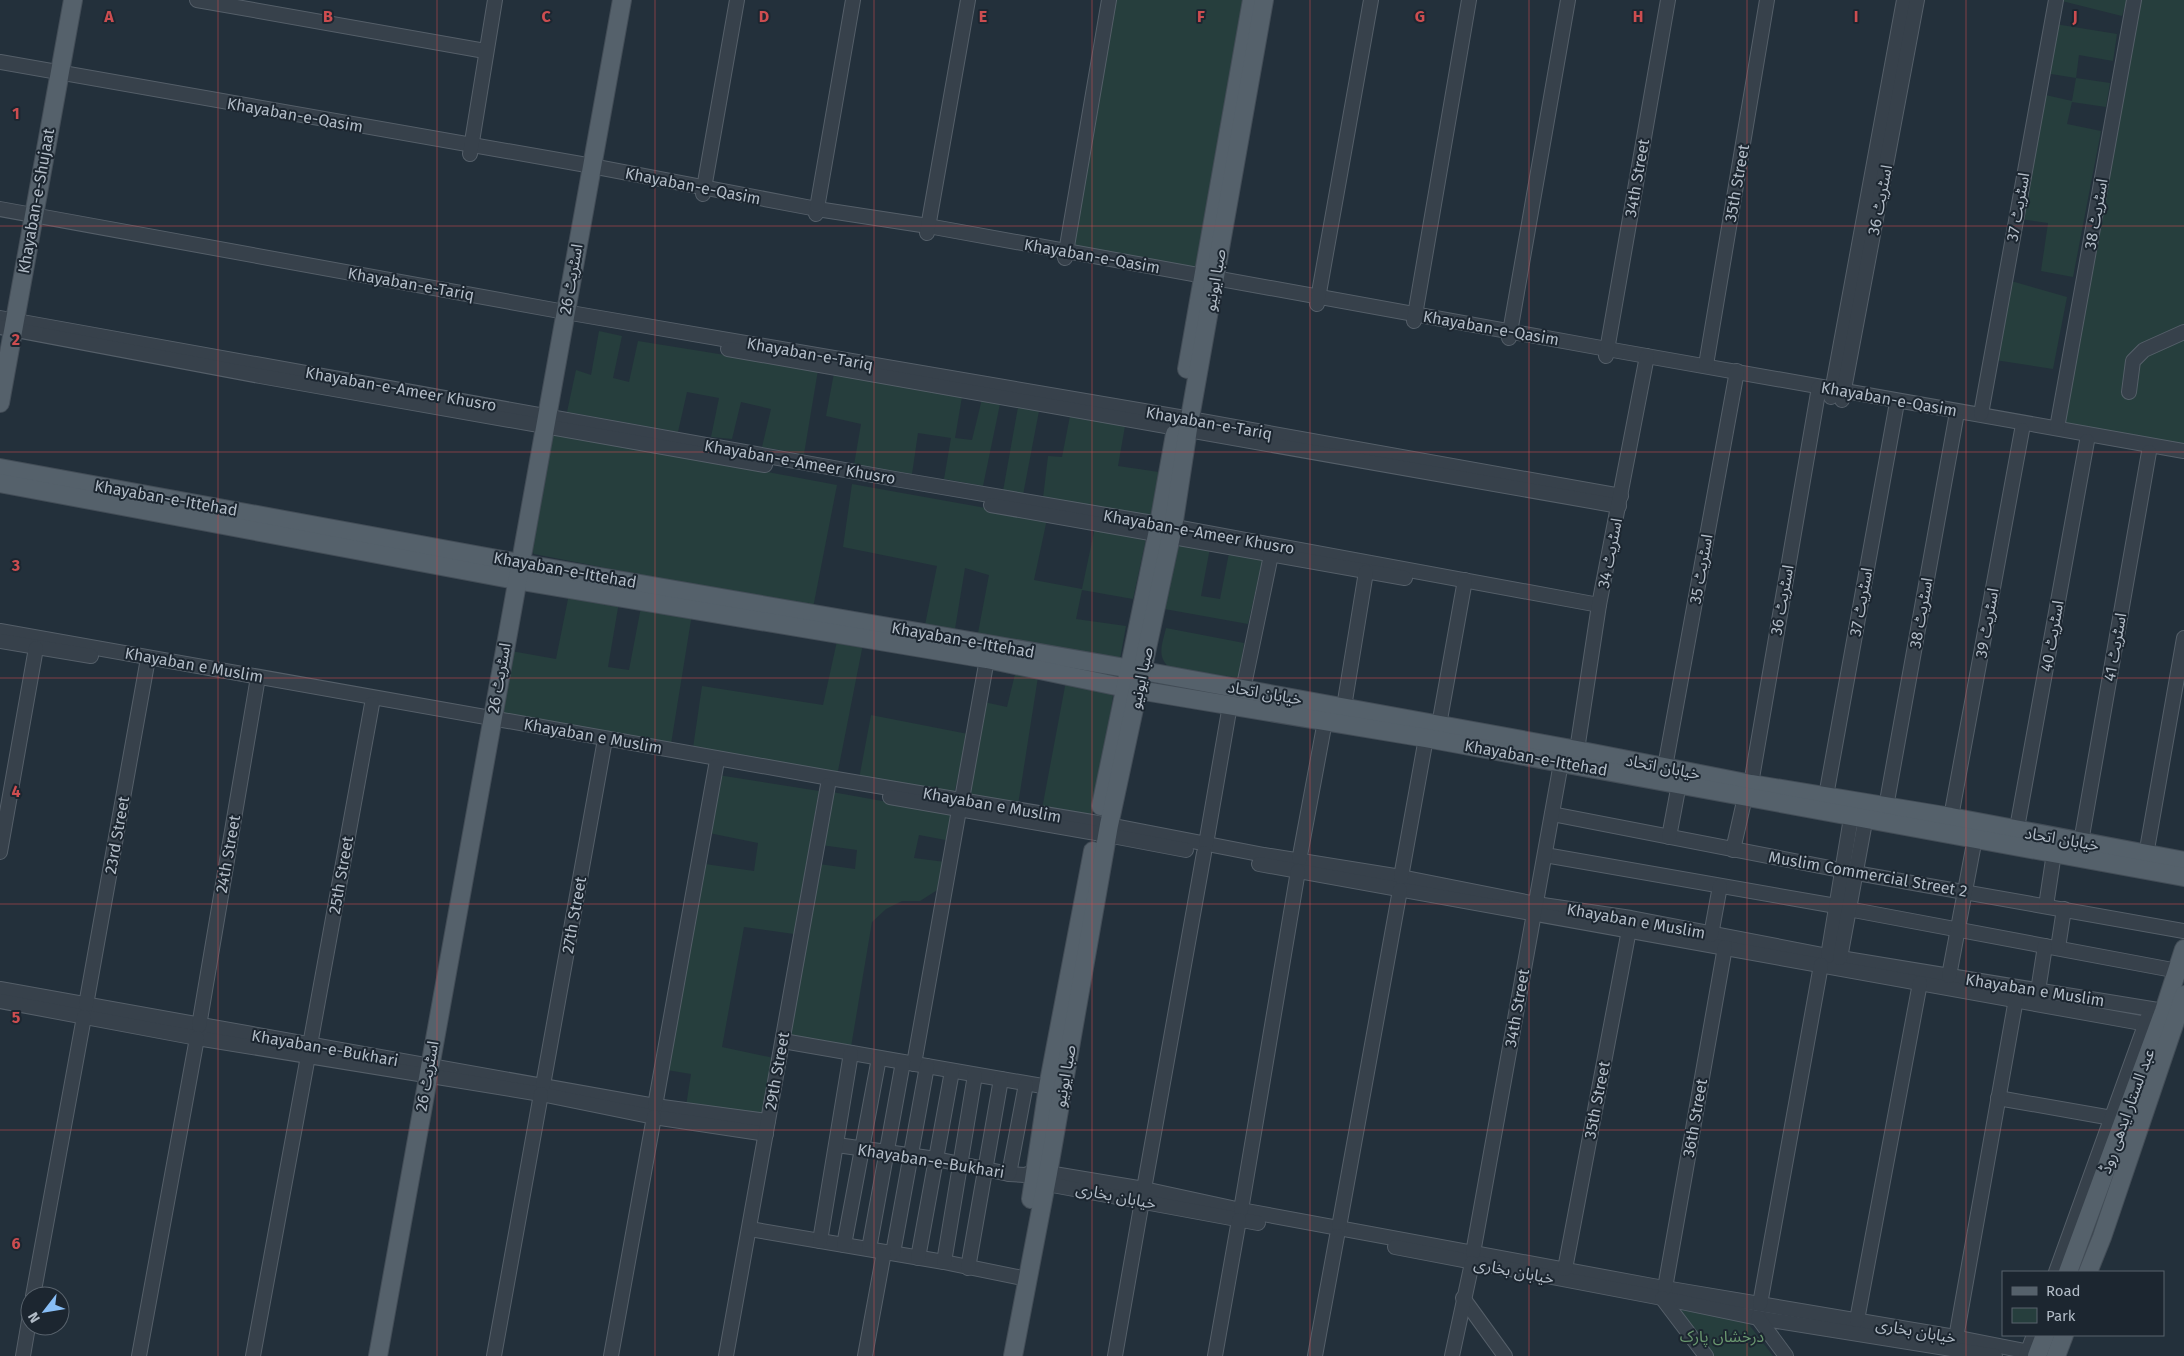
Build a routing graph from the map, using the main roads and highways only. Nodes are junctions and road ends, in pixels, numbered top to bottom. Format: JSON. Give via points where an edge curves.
{"nodes":[{"id":1,"x":73,"y":0,"type":"edge"},
{"id":2,"x":610,"y":0,"type":"edge"},
{"id":3,"x":622,"y":0,"type":"edge"},
{"id":4,"x":1252,"y":0,"type":"edge"},
{"id":5,"x":1264,"y":0,"type":"edge"},
{"id":6,"x":586,"y":169,"type":"junction"},
{"id":7,"x":1208,"y":280,"type":"junction"},
{"id":8,"x":7,"y":324,"type":"edge"},
{"id":9,"x":0,"y":402,"type":"edge"},
{"id":10,"x":0,"y":472,"type":"edge"},
{"id":11,"x":514,"y":561,"type":"junction"},
{"id":12,"x":511,"y":579,"type":"junction"},
{"id":13,"x":1136,"y":670,"type":"junction"},
{"id":14,"x":1133,"y":689,"type":"junction"},
{"id":15,"x":1751,"y":788,"type":"junction"},
{"id":16,"x":1860,"y":810,"type":"junction"},
{"id":17,"x":1102,"y":829,"type":"junction"},
{"id":18,"x":2016,"y":838,"type":"junction"},
{"id":19,"x":2184,"y":861,"type":"edge"},
{"id":20,"x":2184,"y":877,"type":"edge"},
{"id":21,"x":2184,"y":949,"type":"edge"},
{"id":22,"x":2184,"y":995,"type":"edge"},
{"id":23,"x":423,"y":1071,"type":"junction"},
{"id":24,"x":1038,"y":1177,"type":"junction"},
{"id":25,"x":2068,"y":1271,"type":"edge"},
{"id":26,"x":2088,"y":1271,"type":"edge"},
{"id":27,"x":1023,"y":1279,"type":"junction"},
{"id":28,"x":2045,"y":1336,"type":"edge"},
{"id":29,"x":2063,"y":1336,"type":"edge"},
{"id":30,"x":2039,"y":1355,"type":"edge"},
{"id":31,"x":368,"y":1356,"type":"edge"},
{"id":32,"x":378,"y":1356,"type":"edge"},
{"id":33,"x":1005,"y":1356,"type":"edge"},
{"id":34,"x":1013,"y":1356,"type":"edge"}],
"edges":[{"from":1,"to":8,"type":"main road","name":"Khayaban-e-Shujaat","via":[[33,220]]},
{"from":2,"to":6,"type":"main road","name":"اسٹریٹ 26"},
{"from":3,"to":6,"type":"main road","name":"اسٹریٹ 26"},
{"from":4,"to":7,"type":"main road","name":"صبا ایونیو"},
{"from":5,"to":7,"type":"main road","name":"صبا ایونیو"},
{"from":6,"to":11,"type":"main road","name":"اسٹریٹ 26","via":[[543,420]]},
{"from":7,"to":13,"type":"main road","name":"صبا ایونیو","via":[[1165,531]]},
{"from":8,"to":9,"type":"main road","name":"Khayaban-e-Shujaat"},
{"from":10,"to":11,"type":"main road","name":"Khayaban-e-Ittehad"},
{"from":10,"to":12,"type":"main road","name":"Khayaban-e-Ittehad"},
{"from":11,"to":12,"type":"main road","name":"اسٹریٹ 26"},
{"from":11,"to":13,"type":"main road","name":"Khayaban-e-Ittehad"},
{"from":12,"to":14,"type":"main road","name":"Khayaban-e-Ittehad","via":[[987,659]]},
{"from":12,"to":23,"type":"main road","name":"اسٹریٹ 26"},
{"from":13,"to":14,"type":"main road","name":"صبا ایونیو"},
{"from":13,"to":15,"type":"main road","name":"خیابان اتحاد","via":[[1577,750]]},
{"from":14,"to":15,"type":"main road","name":"Khayaban-e-Ittehad","via":[[1679,784]]},
{"from":14,"to":17,"type":"main road","name":"صبا ایونیو"},
{"from":15,"to":16,"type":"main road","name":"Khayaban-e-Ittehad"},
{"from":15,"to":16,"type":"main road","name":"خیابان اتحاد","via":[[1826,796]]},
{"from":16,"to":18,"type":"main road","name":"خیابان اتحاد","via":[[1975,838]]},
{"from":16,"to":18,"type":"main road","name":"خیابان اتحاد","via":[[1886,807],[1951,817]]},
{"from":17,"to":24,"type":"main road","name":"صبا ایونیو"},
{"from":17,"to":24,"type":"main road","name":"صبا ایونیو","via":[[1048,1087]]},
{"from":18,"to":19,"type":"main road","name":"خیابان اتحاد","via":[[2080,842]]},
{"from":18,"to":20,"type":"main road","name":"خیابان اتحاد","via":[[2054,853]]},
{"from":21,"to":25,"type":"main road","name":"عبد الستار ایدھی روڈ","via":[[2178,971],[2155,1018]]},
{"from":22,"to":26,"type":"main road"},
{"from":23,"to":31,"type":"main road","name":"اسٹریٹ 26"},
{"from":23,"to":32,"type":"main road","name":"اسٹریٹ 26"},
{"from":24,"to":27,"type":"main road","name":"صبا ایونیو"},
{"from":27,"to":33,"type":"main road","name":"صبا ایونیو"},
{"from":27,"to":34,"type":"main road","name":"صبا ایونیو"},
{"from":28,"to":30,"type":"main road"},
{"from":29,"to":30,"type":"main road"}]}
